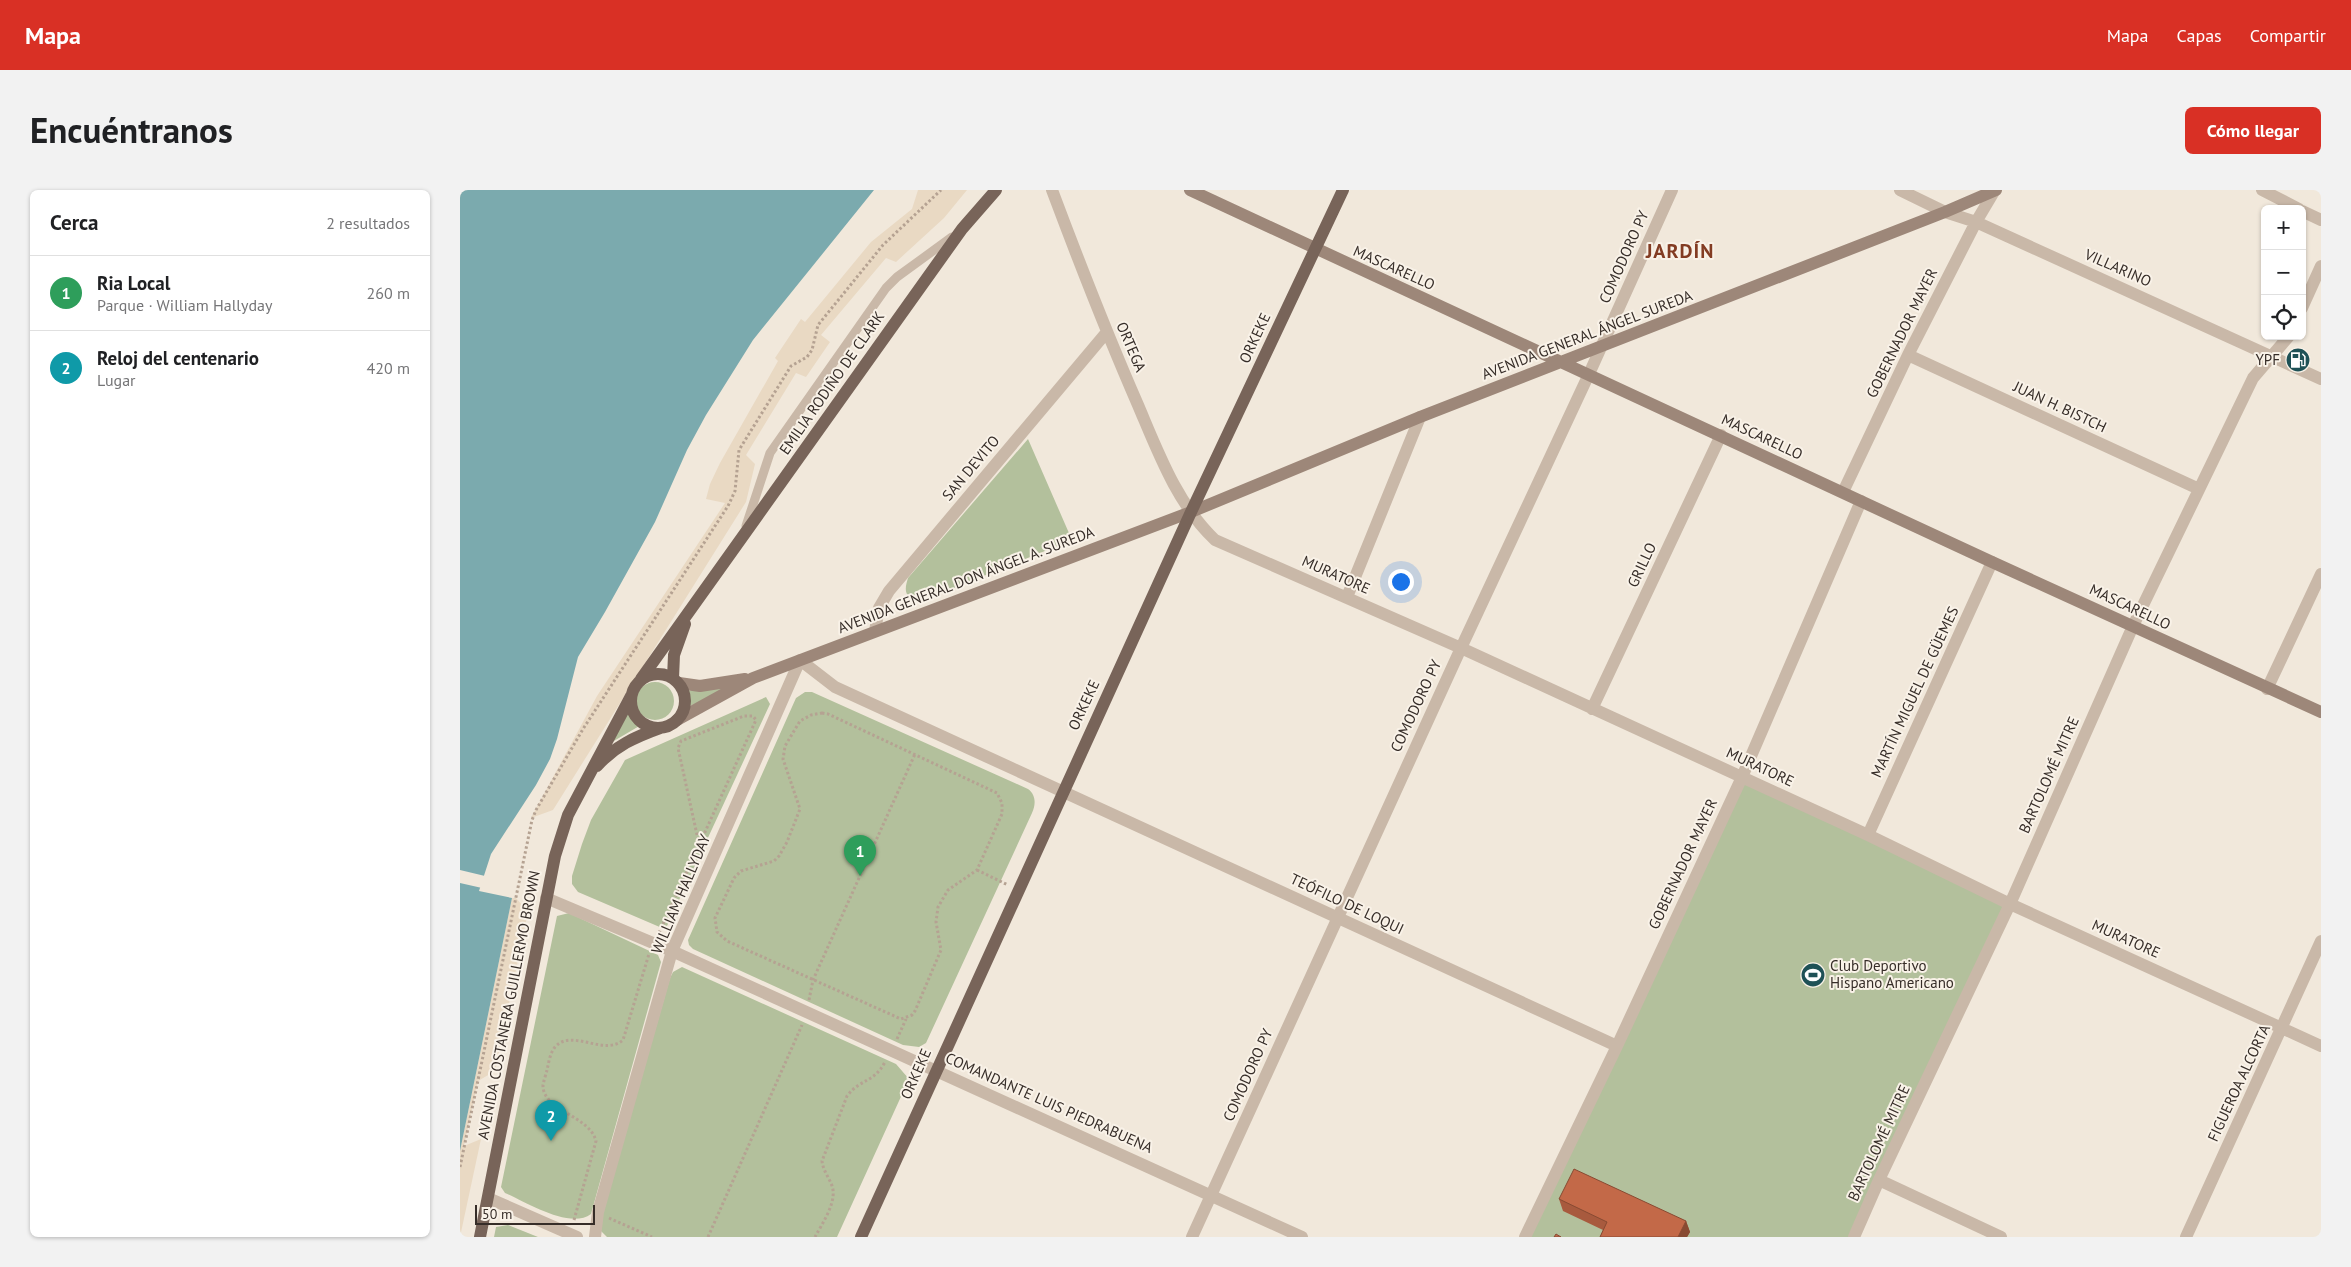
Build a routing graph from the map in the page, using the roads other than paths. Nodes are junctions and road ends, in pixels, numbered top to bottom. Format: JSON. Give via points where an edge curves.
{"nodes":[{"id":1,"x":996,"y":190,"type":"edge"},
{"id":2,"x":1052,"y":190,"type":"edge"},
{"id":3,"x":1190,"y":190,"type":"edge"},
{"id":4,"x":1344,"y":190,"type":"edge"},
{"id":5,"x":1672,"y":190,"type":"edge"},
{"id":6,"x":1900,"y":190,"type":"edge"},
{"id":7,"x":1995,"y":190,"type":"edge"},
{"id":8,"x":2262,"y":190,"type":"edge"},
{"id":9,"x":2290,"y":205,"type":"edge"},
{"id":10,"x":1945,"y":212,"type":"junction"},
{"id":11,"x":2306,"y":213,"type":"edge"},
{"id":12,"x":2321,"y":220,"type":"edge"},
{"id":13,"x":1976,"y":222,"type":"junction"},
{"id":14,"x":962,"y":229,"type":"junction"},
{"id":15,"x":1315,"y":250,"type":"junction"},
{"id":16,"x":2321,"y":266,"type":"edge"},
{"id":17,"x":2306,"y":299,"type":"edge"},
{"id":18,"x":1106,"y":333,"type":"junction"},
{"id":19,"x":2286,"y":340,"type":"edge"},
{"id":20,"x":1601,"y":347,"type":"junction"},
{"id":21,"x":1908,"y":355,"type":"junction"},
{"id":22,"x":2272,"y":356,"type":"junction"},
{"id":23,"x":1561,"y":362,"type":"junction"},
{"id":24,"x":1589,"y":374,"type":"junction"},
{"id":25,"x":2321,"y":379,"type":"edge"},
{"id":26,"x":1420,"y":417,"type":"junction"},
{"id":27,"x":1721,"y":435,"type":"junction"},
{"id":28,"x":2199,"y":489,"type":"junction"},
{"id":29,"x":1843,"y":492,"type":"junction"},
{"id":30,"x":1862,"y":501,"type":"junction"},
{"id":31,"x":1191,"y":512,"type":"junction"},
{"id":32,"x":742,"y":538,"type":"junction"},
{"id":33,"x":1992,"y":562,"type":"junction"},
{"id":34,"x":2321,"y":574,"type":"edge"},
{"id":35,"x":698,"y":597,"type":"junction"},
{"id":36,"x":1347,"y":598,"type":"junction"},
{"id":37,"x":2133,"y":626,"type":"junction"},
{"id":38,"x":875,"y":631,"type":"junction"},
{"id":39,"x":1461,"y":648,"type":"junction"},
{"id":40,"x":800,"y":660,"type":"junction"},
{"id":41,"x":753,"y":678,"type":"junction"},
{"id":42,"x":641,"y":679,"type":"junction"},
{"id":43,"x":676,"y":681,"type":"junction"},
{"id":44,"x":2267,"y":688,"type":"junction"},
{"id":45,"x":630,"y":696,"type":"junction"},
{"id":46,"x":1592,"y":708,"type":"junction"},
{"id":47,"x":2321,"y":712,"type":"edge"},
{"id":48,"x":677,"y":720,"type":"junction"},
{"id":49,"x":660,"y":728,"type":"junction"},
{"id":50,"x":1742,"y":777,"type":"junction"},
{"id":51,"x":583,"y":784,"type":"junction"},
{"id":52,"x":1062,"y":792,"type":"junction"},
{"id":53,"x":1868,"y":835,"type":"junction"},
{"id":54,"x":546,"y":898,"type":"junction"},
{"id":55,"x":2010,"y":904,"type":"junction"},
{"id":56,"x":1338,"y":917,"type":"junction"},
{"id":57,"x":2321,"y":941,"type":"edge"},
{"id":58,"x":672,"y":951,"type":"junction"},
{"id":59,"x":2282,"y":1028,"type":"junction"},
{"id":60,"x":1617,"y":1046,"type":"junction"},
{"id":61,"x":2321,"y":1046,"type":"edge"},
{"id":62,"x":936,"y":1070,"type":"junction"},
{"id":63,"x":1879,"y":1180,"type":"junction"},
{"id":64,"x":1212,"y":1195,"type":"junction"},
{"id":65,"x":488,"y":1198,"type":"junction"},
{"id":66,"x":480,"y":1237,"type":"edge"},
{"id":67,"x":577,"y":1237,"type":"edge"},
{"id":68,"x":595,"y":1237,"type":"edge"},
{"id":69,"x":861,"y":1237,"type":"edge"},
{"id":70,"x":1192,"y":1237,"type":"edge"},
{"id":71,"x":1302,"y":1237,"type":"edge"},
{"id":72,"x":1524,"y":1237,"type":"edge"},
{"id":73,"x":1854,"y":1237,"type":"edge"},
{"id":74,"x":2001,"y":1237,"type":"edge"},
{"id":75,"x":2186,"y":1237,"type":"edge"}],
"edges":[{"from":1,"to":14,"type":"main road","name":"EMILIA RODIÑO DE CLARK"},
{"from":2,"to":18,"type":"street","name":"ORTEGA"},
{"from":3,"to":15,"type":"main road","name":"MASCARELLO"},
{"from":4,"to":15,"type":"main road","name":"ORKEKE"},
{"from":5,"to":20,"type":"street","name":"COMODORO PY"},
{"from":6,"to":10,"type":"street","name":"VILLARINO"},
{"from":7,"to":10,"type":"main road","name":"AVENIDA GENERAL ÁNGEL SUREDA"},
{"from":7,"to":13,"type":"street","name":"GOBERNADOR MAYER"},
{"from":8,"to":9,"type":"street"},
{"from":10,"to":13,"type":"street","name":"VILLARINO"},
{"from":10,"to":20,"type":"main road","name":"AVENIDA GENERAL ÁNGEL SUREDA"},
{"from":11,"to":12,"type":"street"},
{"from":13,"to":21,"type":"street","name":"GOBERNADOR MAYER"},
{"from":13,"to":22,"type":"street","name":"VILLARINO"},
{"from":14,"to":32,"type":"main road","name":"EMILIA RODIÑO DE CLARK"},
{"from":14,"to":32,"type":"lane","via":[[886,288],[770,453]]},
{"from":15,"to":23,"type":"main road","name":"MASCARELLO"},
{"from":15,"to":31,"type":"main road","name":"ORKEKE"},
{"from":16,"to":17,"type":"street"},
{"from":18,"to":31,"type":"street","name":"ORTEGA","via":[[1167,472]]},
{"from":18,"to":38,"type":"street","name":"SAN DEVITO","via":[[889,590],[878,608]]},
{"from":19,"to":22,"type":"street","name":"BARTOLOMÉ MITRE"},
{"from":20,"to":23,"type":"main road","name":"AVENIDA GENERAL ÁNGEL SUREDA"},
{"from":20,"to":24,"type":"street","name":"COMODORO PY"},
{"from":21,"to":28,"type":"street","name":"JUAN H. BISTCH"},
{"from":21,"to":29,"type":"street","name":"GOBERNADOR MAYER"},
{"from":22,"to":25,"type":"street","name":"VILLARINO"},
{"from":22,"to":28,"type":"street","name":"BARTOLOMÉ MITRE","via":[[2253,378]]},
{"from":23,"to":24,"type":"main road","name":"MASCARELLO"},
{"from":23,"to":26,"type":"main road","name":"AVENIDA GENERAL ÁNGEL SUREDA"},
{"from":24,"to":27,"type":"main road","name":"MASCARELLO"},
{"from":24,"to":39,"type":"street","name":"COMODORO PY"},
{"from":26,"to":31,"type":"main road","name":"AVENIDA GENERAL ÁNGEL SUREDA"},
{"from":26,"to":36,"type":"street"},
{"from":27,"to":29,"type":"main road","name":"MASCARELLO"},
{"from":27,"to":46,"type":"street","name":"GRILLO"},
{"from":28,"to":37,"type":"street","name":"BARTOLOMÉ MITRE"},
{"from":29,"to":30,"type":"main road","name":"MASCARELLO"},
{"from":30,"to":33,"type":"main road","name":"MASCARELLO"},
{"from":30,"to":50,"type":"street","name":"GOBERNADOR MAYER"},
{"from":31,"to":36,"type":"street","name":"MURATORE","via":[[1215,540]]},
{"from":31,"to":38,"type":"main road","name":"AVENIDA GENERAL DON ÁNGEL A. SUREDA"},
{"from":31,"to":52,"type":"main road","name":"ORKEKE"},
{"from":32,"to":35,"type":"main road","name":"EMILIA RODIÑO DE CLARK"},
{"from":33,"to":37,"type":"main road","name":"MASCARELLO"},
{"from":33,"to":53,"type":"street","name":"MARTÍN MIGUEL DE GÜEMES"},
{"from":34,"to":44,"type":"street"},
{"from":35,"to":42,"type":"main road","name":"EMILIA RODIÑO DE CLARK"},
{"from":35,"to":43,"type":"main road","name":"EMILIA RODIÑO DE CLARK","via":[[677,647]]},
{"from":36,"to":39,"type":"street","name":"MURATORE"},
{"from":37,"to":44,"type":"main road","name":"MASCARELLO"},
{"from":37,"to":55,"type":"street","name":"BARTOLOMÉ MITRE"},
{"from":38,"to":40,"type":"main road","name":"AVENIDA GENERAL DON ÁNGEL A. SUREDA"},
{"from":39,"to":46,"type":"street","name":"MURATORE"},
{"from":39,"to":56,"type":"street","name":"COMODORO PY"},
{"from":40,"to":41,"type":"main road","name":"AVENIDA GENERAL DON ÁNGEL A. SUREDA"},
{"from":40,"to":52,"type":"street","name":"TEÓFILO DE LOQUI","via":[[835,687]]},
{"from":40,"to":58,"type":"street","name":"WILLIAM HALLYDAY"},
{"from":41,"to":43,"type":"main road","name":"AVENIDA GENERAL DON ÁNGEL A. SUREDA","via":[[700,686]]},
{"from":41,"to":48,"type":"main road","name":"AVENIDA GENERAL DON ÁNGEL A. SUREDA"},
{"from":42,"to":43,"type":"main road","via":[[659,674]]},
{"from":42,"to":45,"type":"main road"},
{"from":43,"to":48,"type":"main road","via":[[685,698]]},
{"from":44,"to":47,"type":"main road","name":"MASCARELLO"},
{"from":45,"to":49,"type":"main road","via":[[637,719]]},
{"from":45,"to":51,"type":"main road","name":"AVENIDA COSTANERA GUILLERMO BROWN"},
{"from":46,"to":50,"type":"street","name":"MURATORE"},
{"from":48,"to":49,"type":"main road"},
{"from":49,"to":51,"type":"main road","name":"AVENIDA COSTANERA GUILLERMO BROWN","via":[[618,747]]},
{"from":50,"to":53,"type":"street","name":"MURATORE"},
{"from":50,"to":60,"type":"street","name":"GOBERNADOR MAYER"},
{"from":51,"to":54,"type":"main road","name":"AVENIDA COSTANERA GUILLERMO BROWN","via":[[568,815]]},
{"from":52,"to":56,"type":"street","name":"TEÓFILO DE LOQUI"},
{"from":52,"to":62,"type":"main road","name":"ORKEKE"},
{"from":53,"to":55,"type":"street","name":"MURATORE"},
{"from":54,"to":58,"type":"street","name":"COMANDANTE LUIS PIEDRABUENA","via":[[652,947]]},
{"from":54,"to":65,"type":"main road","name":"AVENIDA COSTANERA GUILLERMO BROWN"},
{"from":55,"to":59,"type":"street","name":"MURATORE"},
{"from":55,"to":63,"type":"street","name":"BARTOLOMÉ MITRE"},
{"from":56,"to":60,"type":"street","name":"TEÓFILO DE LOQUI"},
{"from":56,"to":64,"type":"street","name":"COMODORO PY"},
{"from":57,"to":59,"type":"street","name":"FIGUEROA ALCORTA"},
{"from":58,"to":62,"type":"street","name":"COMANDANTE LUIS PIEDRABUENA"},
{"from":58,"to":68,"type":"street","name":"WILLIAM HALLYDAY","via":[[598,1212]]},
{"from":59,"to":61,"type":"street","name":"MURATORE"},
{"from":59,"to":75,"type":"street","name":"FIGUEROA ALCORTA"},
{"from":60,"to":72,"type":"street","name":"GOBERNADOR MAYER"},
{"from":62,"to":64,"type":"street","name":"COMANDANTE LUIS PIEDRABUENA"},
{"from":62,"to":69,"type":"main road","name":"ORKEKE"},
{"from":63,"to":73,"type":"street","name":"BARTOLOMÉ MITRE"},
{"from":63,"to":74,"type":"street"},
{"from":64,"to":70,"type":"street","name":"COMODORO PY"},
{"from":64,"to":71,"type":"street","name":"COMANDANTE LUIS PIEDRABUENA"},
{"from":65,"to":66,"type":"main road","name":"AVENIDA COSTANERA GUILLERMO BROWN"},
{"from":65,"to":67,"type":"street"}]}
